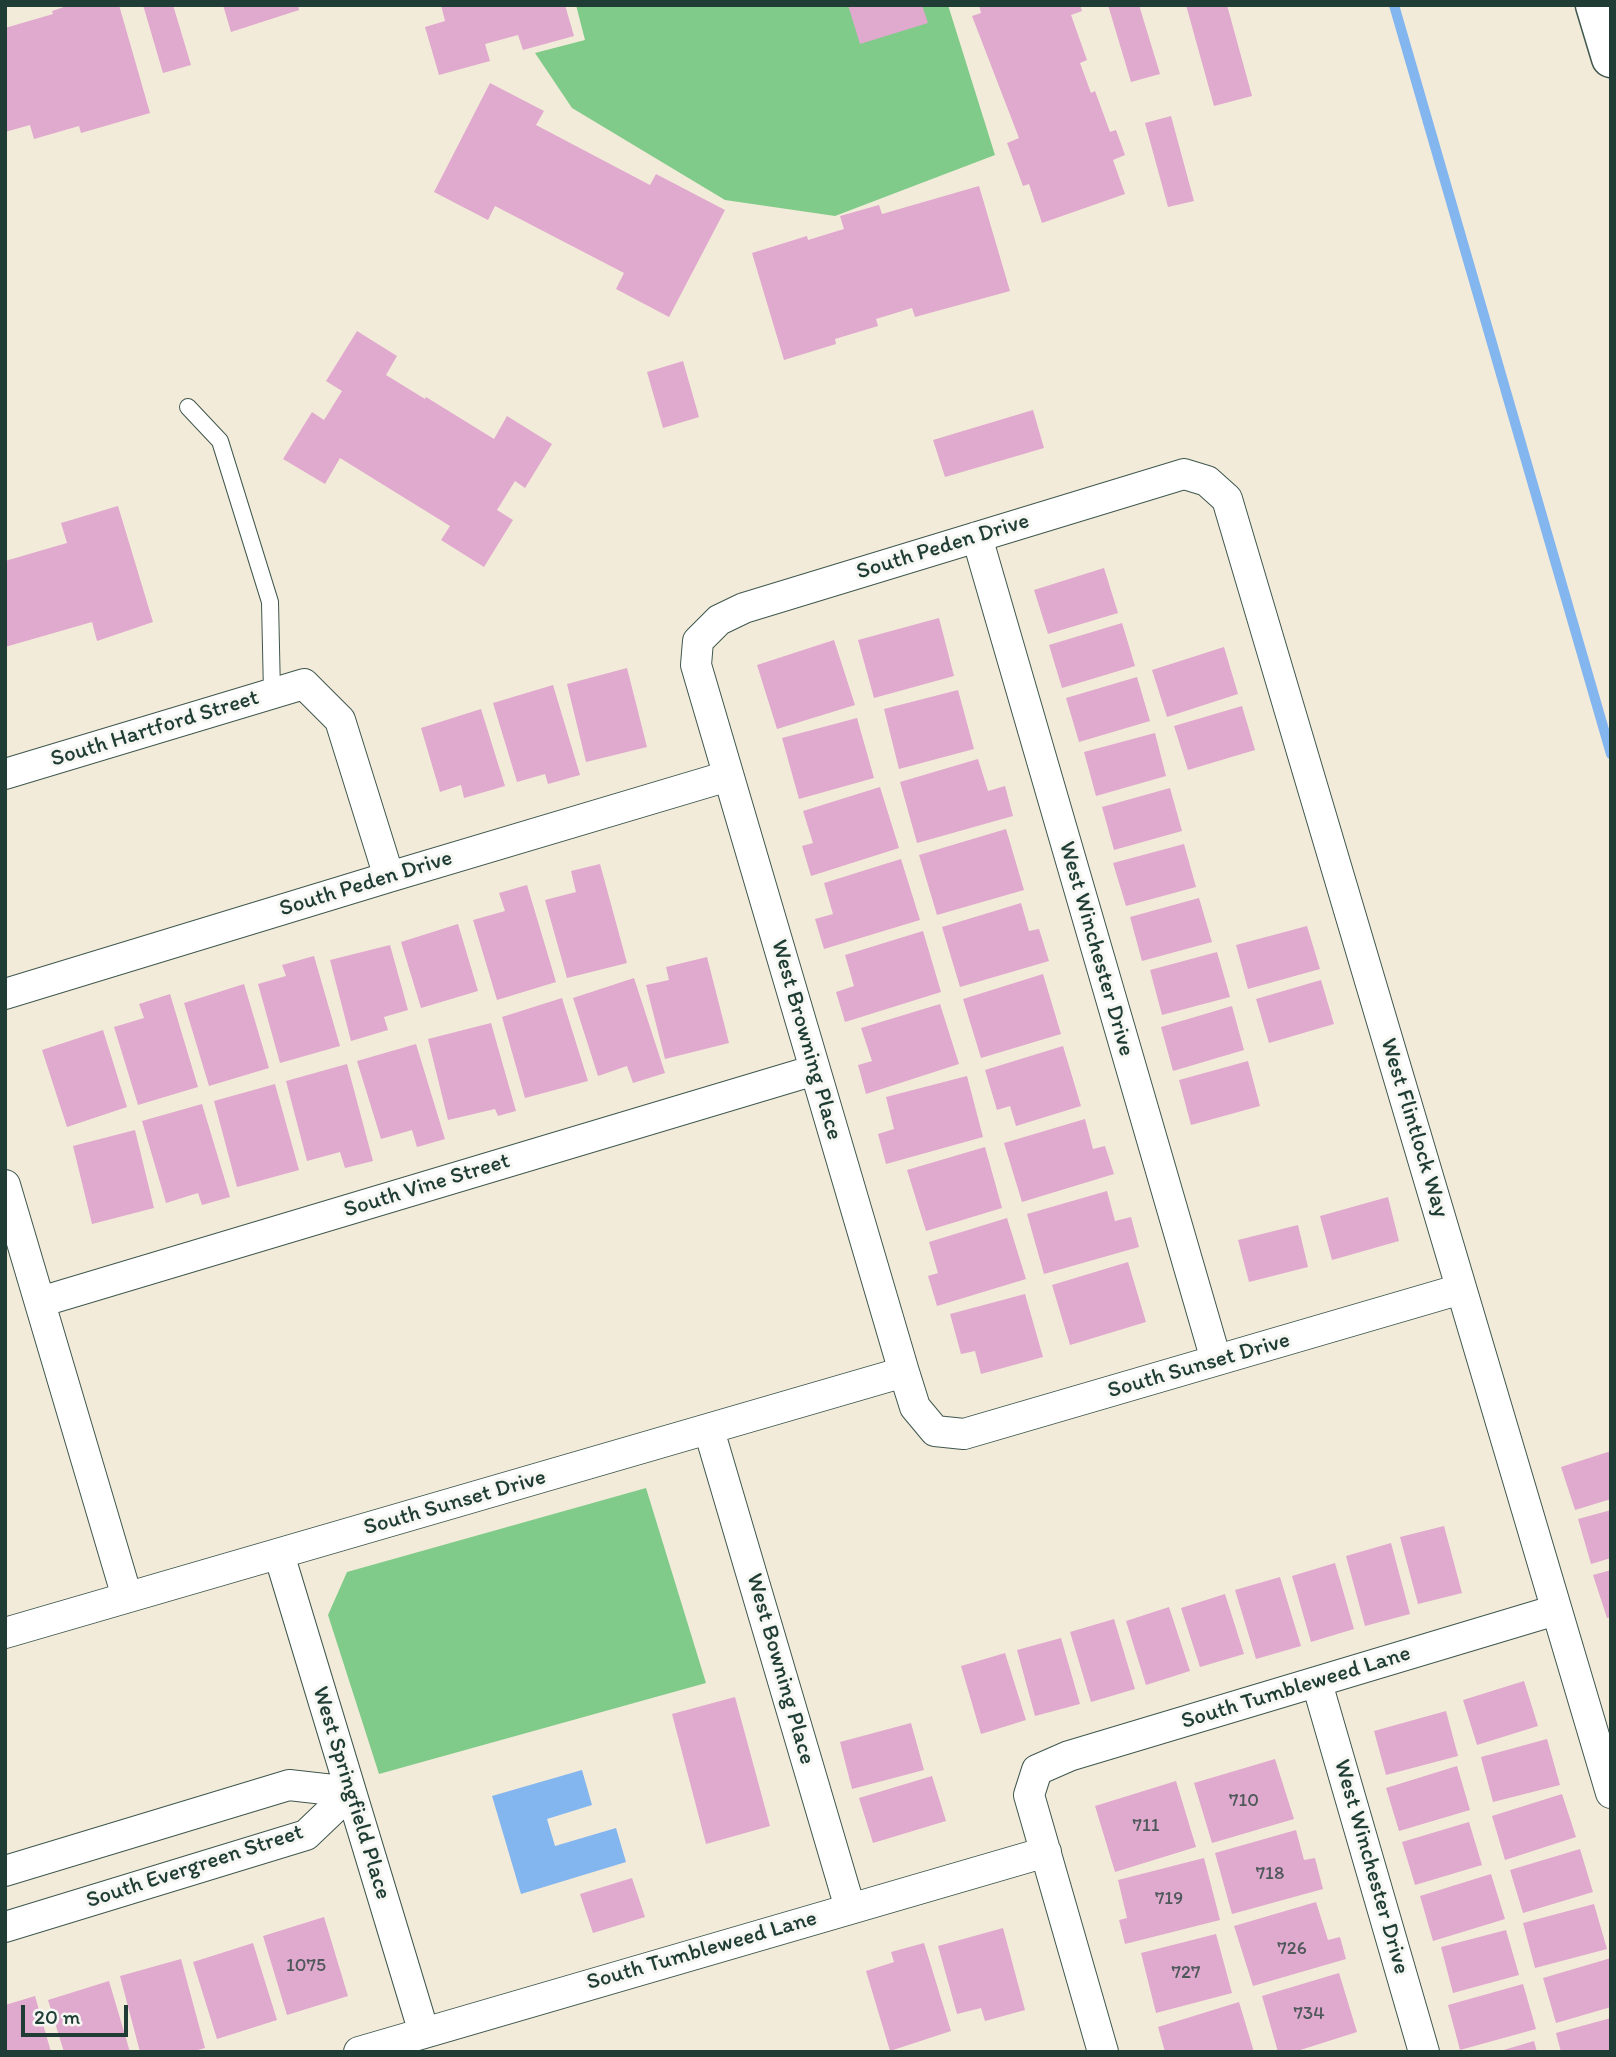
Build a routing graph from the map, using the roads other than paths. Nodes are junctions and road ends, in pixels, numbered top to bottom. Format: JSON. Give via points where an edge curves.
{"nodes":[{"id":1,"x":1595,"y":5,"type":"edge"},
{"id":2,"x":1611,"y":58,"type":"edge"},
{"id":3,"x":188,"y":407,"type":"dead end"},
{"id":4,"x":1198,"y":477,"type":"joint"},
{"id":5,"x":977,"y":537,"type":"junction"},
{"id":6,"x":698,"y":641,"type":"joint"},
{"id":7,"x":272,"y":693,"type":"junction"},
{"id":8,"x":5,"y":774,"type":"edge"},
{"id":9,"x":729,"y":776,"type":"junction"},
{"id":10,"x":389,"y":877,"type":"junction"},
{"id":11,"x":5,"y":994,"type":"edge"},
{"id":12,"x":815,"y":1070,"type":"junction"},
{"id":13,"x":5,"y":1185,"type":"edge"},
{"id":14,"x":1461,"y":1289,"type":"junction"},
{"id":15,"x":40,"y":1302,"type":"junction"},
{"id":16,"x":1216,"y":1360,"type":"junction"},
{"id":17,"x":904,"y":1372,"type":"junction"},
{"id":18,"x":709,"y":1430,"type":"junction"},
{"id":19,"x":935,"y":1431,"type":"joint"},
{"id":20,"x":279,"y":1554,"type":"junction"},
{"id":21,"x":127,"y":1597,"type":"junction"},
{"id":22,"x":1556,"y":1610,"type":"junction"},
{"id":23,"x":5,"y":1633,"type":"edge"},
{"id":24,"x":1317,"y":1683,"type":"junction"},
{"id":25,"x":351,"y":1792,"type":"junction"},
{"id":26,"x":1611,"y":1793,"type":"edge"},
{"id":27,"x":1046,"y":1852,"type":"junction"},
{"id":28,"x":5,"y":1871,"type":"edge"},
{"id":29,"x":850,"y":1908,"type":"junction"},
{"id":30,"x":5,"y":1927,"type":"edge"},
{"id":31,"x":424,"y":2033,"type":"junction"},
{"id":32,"x":359,"y":2052,"type":"edge"},
{"id":33,"x":1103,"y":2052,"type":"edge"},
{"id":34,"x":1424,"y":2052,"type":"edge"}],
"edges":[{"from":1,"to":2,"type":"highway"},
{"from":3,"to":7,"type":"lane","via":[[220,441],[270,603]]},
{"from":4,"to":5,"type":"street","name":"South Peden Drive","via":[[1184,474]]},
{"from":4,"to":14,"type":"street","name":"West Flintlock Way","via":[[1227,499]]},
{"from":5,"to":6,"type":"street","name":"South Peden Drive","via":[[744,608],[719,620]]},
{"from":5,"to":16,"type":"street","name":"West Winchester Drive"},
{"from":6,"to":9,"type":"street","name":"West Browning Place","via":[[696,665]]},
{"from":7,"to":8,"type":"street","name":"South Hartford Street"},
{"from":7,"to":10,"type":"street","name":"South Hartford Street","via":[[304,684],[340,720]]},
{"from":9,"to":10,"type":"street","name":"South Peden Drive"},
{"from":9,"to":12,"type":"street","name":"West Browning Place"},
{"from":10,"to":11,"type":"street","name":"South Peden Drive"},
{"from":12,"to":15,"type":"street","name":"South Vine Street"},
{"from":12,"to":17,"type":"street","name":"West Browning Place"},
{"from":13,"to":15,"type":"street"},
{"from":14,"to":16,"type":"street","name":"South Sunset Drive"},
{"from":14,"to":22,"type":"street","name":"West Flintlock Way"},
{"from":15,"to":21,"type":"street"},
{"from":16,"to":19,"type":"street","name":"South Sunset Drive","via":[[964,1434]]},
{"from":17,"to":18,"type":"street","name":"South Sunset Drive"},
{"from":17,"to":19,"type":"street","name":"West Browning Place","via":[[915,1407]]},
{"from":18,"to":20,"type":"street","name":"South Sunset Drive"},
{"from":18,"to":29,"type":"street","name":"West Bowning Place"},
{"from":20,"to":21,"type":"street","name":"South Sunset Drive"},
{"from":20,"to":25,"type":"street","name":"West Springfield Place"},
{"from":21,"to":23,"type":"street","name":"South Sunset Drive"},
{"from":22,"to":24,"type":"street","name":"South Tumbleweed Lane"},
{"from":22,"to":26,"type":"street","name":"West Flintlock Way"},
{"from":24,"to":27,"type":"street","name":"South Tumbleweed Lane","via":[[1069,1756],[1037,1770],[1029,1795]]},
{"from":24,"to":34,"type":"street","name":"West Winchester Drive"},
{"from":25,"to":28,"type":"street","name":"South Evergreen Street","via":[[289,1785]]},
{"from":25,"to":30,"type":"street","name":"South Evergreen Street","via":[[306,1835]]},
{"from":25,"to":31,"type":"street","name":"West Springfield Place"},
{"from":27,"to":29,"type":"street","name":"South Tumbleweed Lane"},
{"from":27,"to":33,"type":"street"},
{"from":29,"to":31,"type":"street","name":"South Tumbleweed Lane"},
{"from":31,"to":32,"type":"street","name":"South Tumbleweed Lane"}]}
